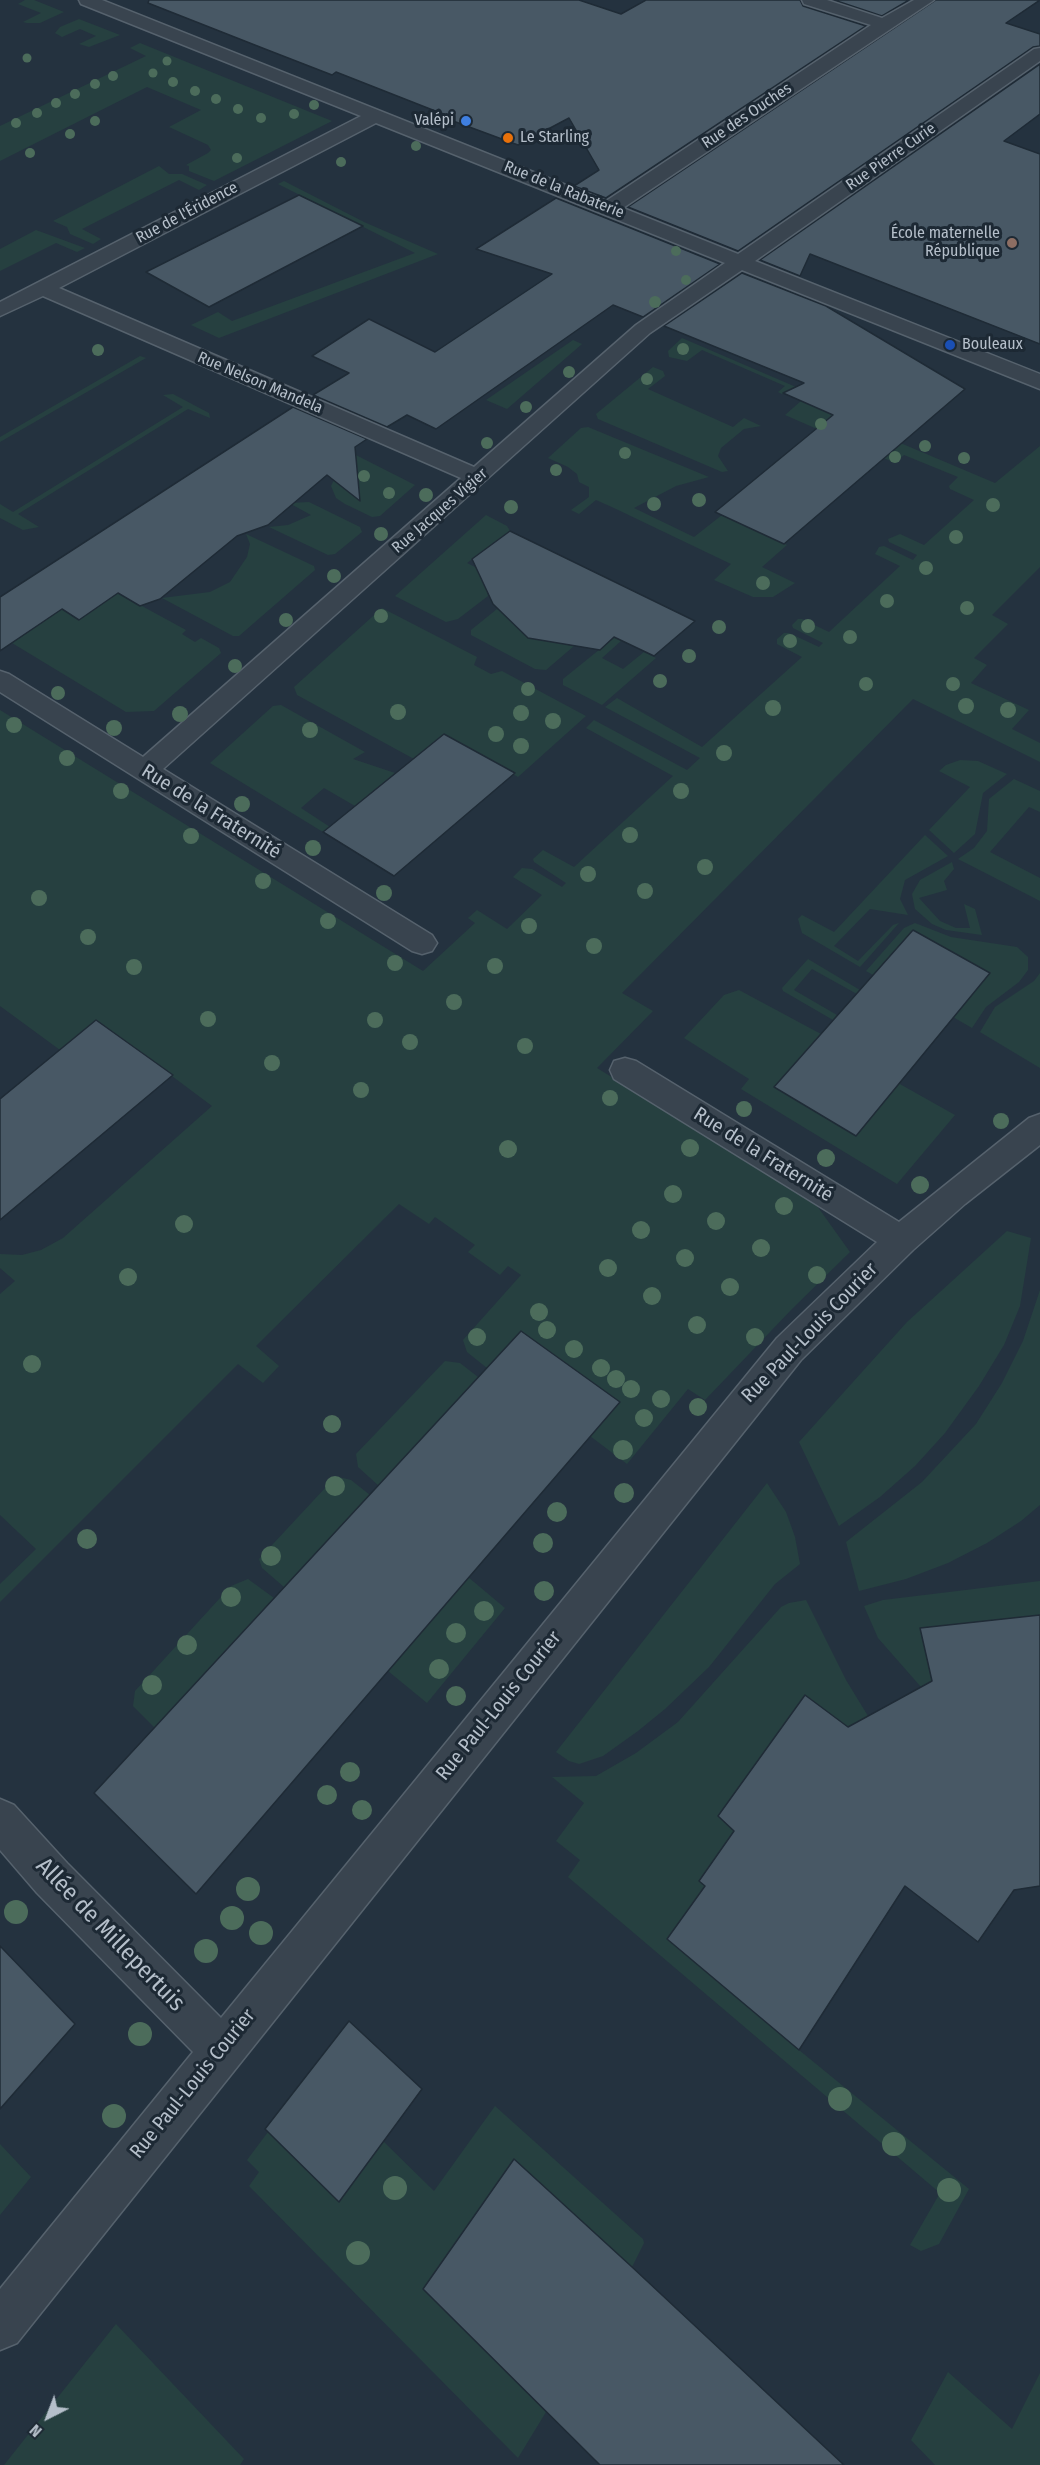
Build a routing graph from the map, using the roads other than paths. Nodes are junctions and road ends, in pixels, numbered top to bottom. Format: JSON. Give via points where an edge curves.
{"nodes":[{"id":1,"x":810,"y":0,"type":"edge"},
{"id":2,"x":926,"y":0,"type":"edge"},
{"id":3,"x":102,"y":2,"type":"edge"},
{"id":4,"x":884,"y":24,"type":"junction"},
{"id":5,"x":1040,"y":53,"type":"edge"},
{"id":6,"x":375,"y":116,"type":"junction"},
{"id":7,"x":609,"y":208,"type":"junction"},
{"id":8,"x":742,"y":260,"type":"junction"},
{"id":9,"x":42,"y":288,"type":"junction"},
{"id":10,"x":0,"y":310,"type":"edge"},
{"id":11,"x":1040,"y":382,"type":"edge"},
{"id":12,"x":478,"y":477,"type":"junction"},
{"id":13,"x":0,"y":680,"type":"edge"},
{"id":14,"x":145,"y":770,"type":"junction"},
{"id":15,"x":422,"y":943,"type":"dead end"},
{"id":16,"x":625,"y":1070,"type":"dead end"},
{"id":17,"x":1040,"y":1127,"type":"edge"},
{"id":18,"x":901,"y":1240,"type":"junction"},
{"id":19,"x":0,"y":1819,"type":"edge"},
{"id":20,"x":221,"y":2049,"type":"junction"},
{"id":21,"x":0,"y":2326,"type":"edge"}],
"edges":[{"from":1,"to":4,"type":"street"},
{"from":2,"to":4,"type":"street","name":"Rue des Ouches"},
{"from":3,"to":6,"type":"street","name":"Rue de la Rabaterie"},
{"from":4,"to":7,"type":"street","name":"Rue des Ouches"},
{"from":5,"to":8,"type":"street","name":"Rue Pierre Curie"},
{"from":6,"to":7,"type":"street","name":"Rue de la Rabaterie"},
{"from":6,"to":9,"type":"street","name":"Rue de l'Éridence"},
{"from":7,"to":8,"type":"street","name":"Rue de la Rabaterie"},
{"from":8,"to":11,"type":"street","name":"Rue de la Rabaterie"},
{"from":8,"to":12,"type":"street","name":"Rue Jacques Vigier","via":[[643,329]]},
{"from":9,"to":10,"type":"street","name":"Rue de l'Éridence"},
{"from":9,"to":12,"type":"street","name":"Rue Nelson Mandela"},
{"from":12,"to":14,"type":"street","name":"Rue Jacques Vigier"},
{"from":13,"to":14,"type":"street","name":"Rue de la Fraternité"},
{"from":14,"to":15,"type":"street","name":"Rue de la Fraternité"},
{"from":16,"to":18,"type":"street","name":"Rue de la Fraternité"},
{"from":17,"to":18,"type":"street","name":"Rue Paul-Louis Courier"},
{"from":18,"to":20,"type":"street","name":"Rue Paul-Louis Courier","via":[[789,1349],[738,1408]]},
{"from":19,"to":20,"type":"street","name":"Allée de Millepertuis","via":[[52,1878]]},
{"from":20,"to":21,"type":"street","name":"Rue Paul-Louis Courier"}]}
